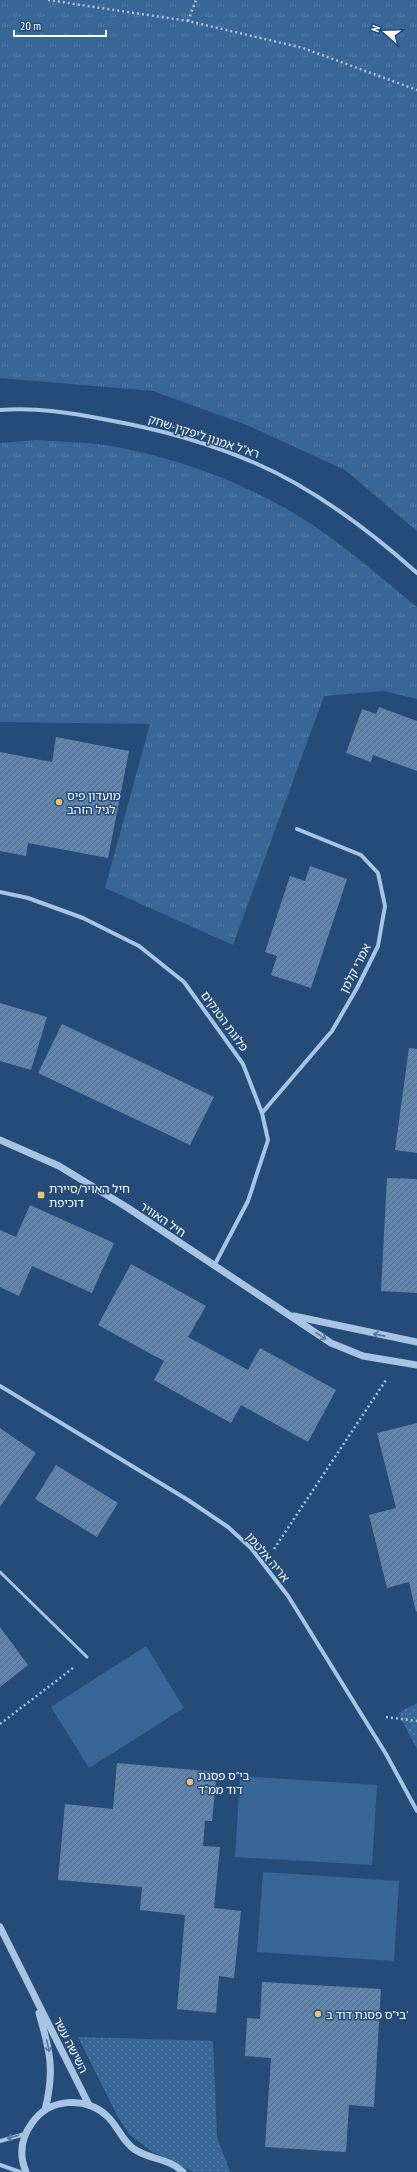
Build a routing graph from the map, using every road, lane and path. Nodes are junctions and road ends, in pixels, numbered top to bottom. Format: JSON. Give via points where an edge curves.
{"nodes":[{"id":1,"x":48,"y":0,"type":"edge"},
{"id":2,"x":196,"y":0,"type":"edge"},
{"id":3,"x":188,"y":21,"type":"junction"},
{"id":4,"x":417,"y":90,"type":"edge"},
{"id":5,"x":0,"y":410,"type":"edge"},
{"id":6,"x":417,"y":573,"type":"edge"},
{"id":7,"x":297,"y":829,"type":"dead end"},
{"id":8,"x":0,"y":892,"type":"edge"},
{"id":9,"x":262,"y":1113,"type":"junction"},
{"id":10,"x":0,"y":1140,"type":"edge"},
{"id":11,"x":214,"y":1266,"type":"junction"},
{"id":12,"x":288,"y":1314,"type":"junction"},
{"id":13,"x":417,"y":1342,"type":"edge"},
{"id":14,"x":398,"y":1362,"type":"junction"},
{"id":15,"x":417,"y":1365,"type":"edge"},
{"id":16,"x":0,"y":1386,"type":"edge"},
{"id":17,"x":263,"y":1564,"type":"junction"},
{"id":18,"x":0,"y":1572,"type":"edge"},
{"id":19,"x":87,"y":1657,"type":"joint"},
{"id":20,"x":362,"y":1715,"type":"junction"},
{"id":21,"x":417,"y":1721,"type":"edge"},
{"id":22,"x":0,"y":1724,"type":"edge"},
{"id":23,"x":417,"y":1811,"type":"edge"},
{"id":24,"x":0,"y":1927,"type":"edge"},
{"id":25,"x":33,"y":1996,"type":"junction"},
{"id":26,"x":89,"y":2105,"type":"junction"},
{"id":27,"x":45,"y":2110,"type":"junction"},
{"id":28,"x":26,"y":2134,"type":"junction"},
{"id":29,"x":0,"y":2141,"type":"edge"},
{"id":30,"x":0,"y":2165,"type":"edge"},
{"id":31,"x":20,"y":2172,"type":"edge"},
{"id":32,"x":26,"y":2172,"type":"edge"},
{"id":33,"x":184,"y":2172,"type":"edge"}],
"edges":[{"from":1,"to":3,"type":"path"},
{"from":2,"to":3,"type":"path"},
{"from":3,"to":4,"type":"path","via":[[303,48]]},
{"from":5,"to":6,"type":"street","name":"רא\"ל אמנון ליפקין-שחק","via":[[22,408],[70,413],[140,426],[201,443],[256,463],[302,487],[348,516]]},
{"from":7,"to":9,"type":"street","name":"אמרי קלמן","via":[[361,855],[378,873],[385,906],[378,946],[332,1031]]},
{"from":8,"to":9,"type":"street","name":"פלוגת הטנקים","via":[[28,898],[83,918],[140,946],[184,982],[243,1064]]},
{"from":9,"to":11,"type":"street","name":"פלוגת הטנקים","via":[[268,1140],[260,1167],[248,1200]]},
{"from":10,"to":11,"type":"street","name":"חיל האוויר","via":[[59,1166],[128,1208]]},
{"from":11,"to":12,"type":"street","name":"חיל האוויר"},
{"from":13,"to":12,"type":"street","name":"חיל האוויר","one_way":true},
{"from":12,"to":14,"type":"street","name":"חיל האוויר","one_way":true,"via":[[331,1343],[363,1356]]},
{"from":14,"to":15,"type":"street","name":"חיל האוויר"},
{"from":14,"to":17,"type":"path"},
{"from":16,"to":17,"type":"street","name":"אריה אלטמן","via":[[200,1508],[251,1548]]},
{"from":17,"to":20,"type":"street","name":"אריה אלטמן","via":[[288,1596]]},
{"from":18,"to":19,"type":"lane"},
{"from":19,"to":22,"type":"path"},
{"from":20,"to":21,"type":"path"},
{"from":20,"to":23,"type":"street","name":"אריה אלטמן"},
{"from":24,"to":25,"type":"street","name":"השישה עשר"},
{"from":25,"to":26,"type":"street","name":"השישה עשר"},
{"from":25,"to":27,"type":"street","name":"השישה עשר","one_way":true,"via":[[50,2056],[51,2087]]},
{"from":26,"to":27,"type":"street","via":[[66,2102]]},
{"from":26,"to":33,"type":"street","via":[[108,2117],[133,2148],[171,2162]]},
{"from":27,"to":28,"type":"street","via":[[34,2120]]},
{"from":28,"to":29,"type":"street","one_way":true},
{"from":28,"to":32,"type":"street","via":[[22,2150]]},
{"from":30,"to":31,"type":"street"}]}
